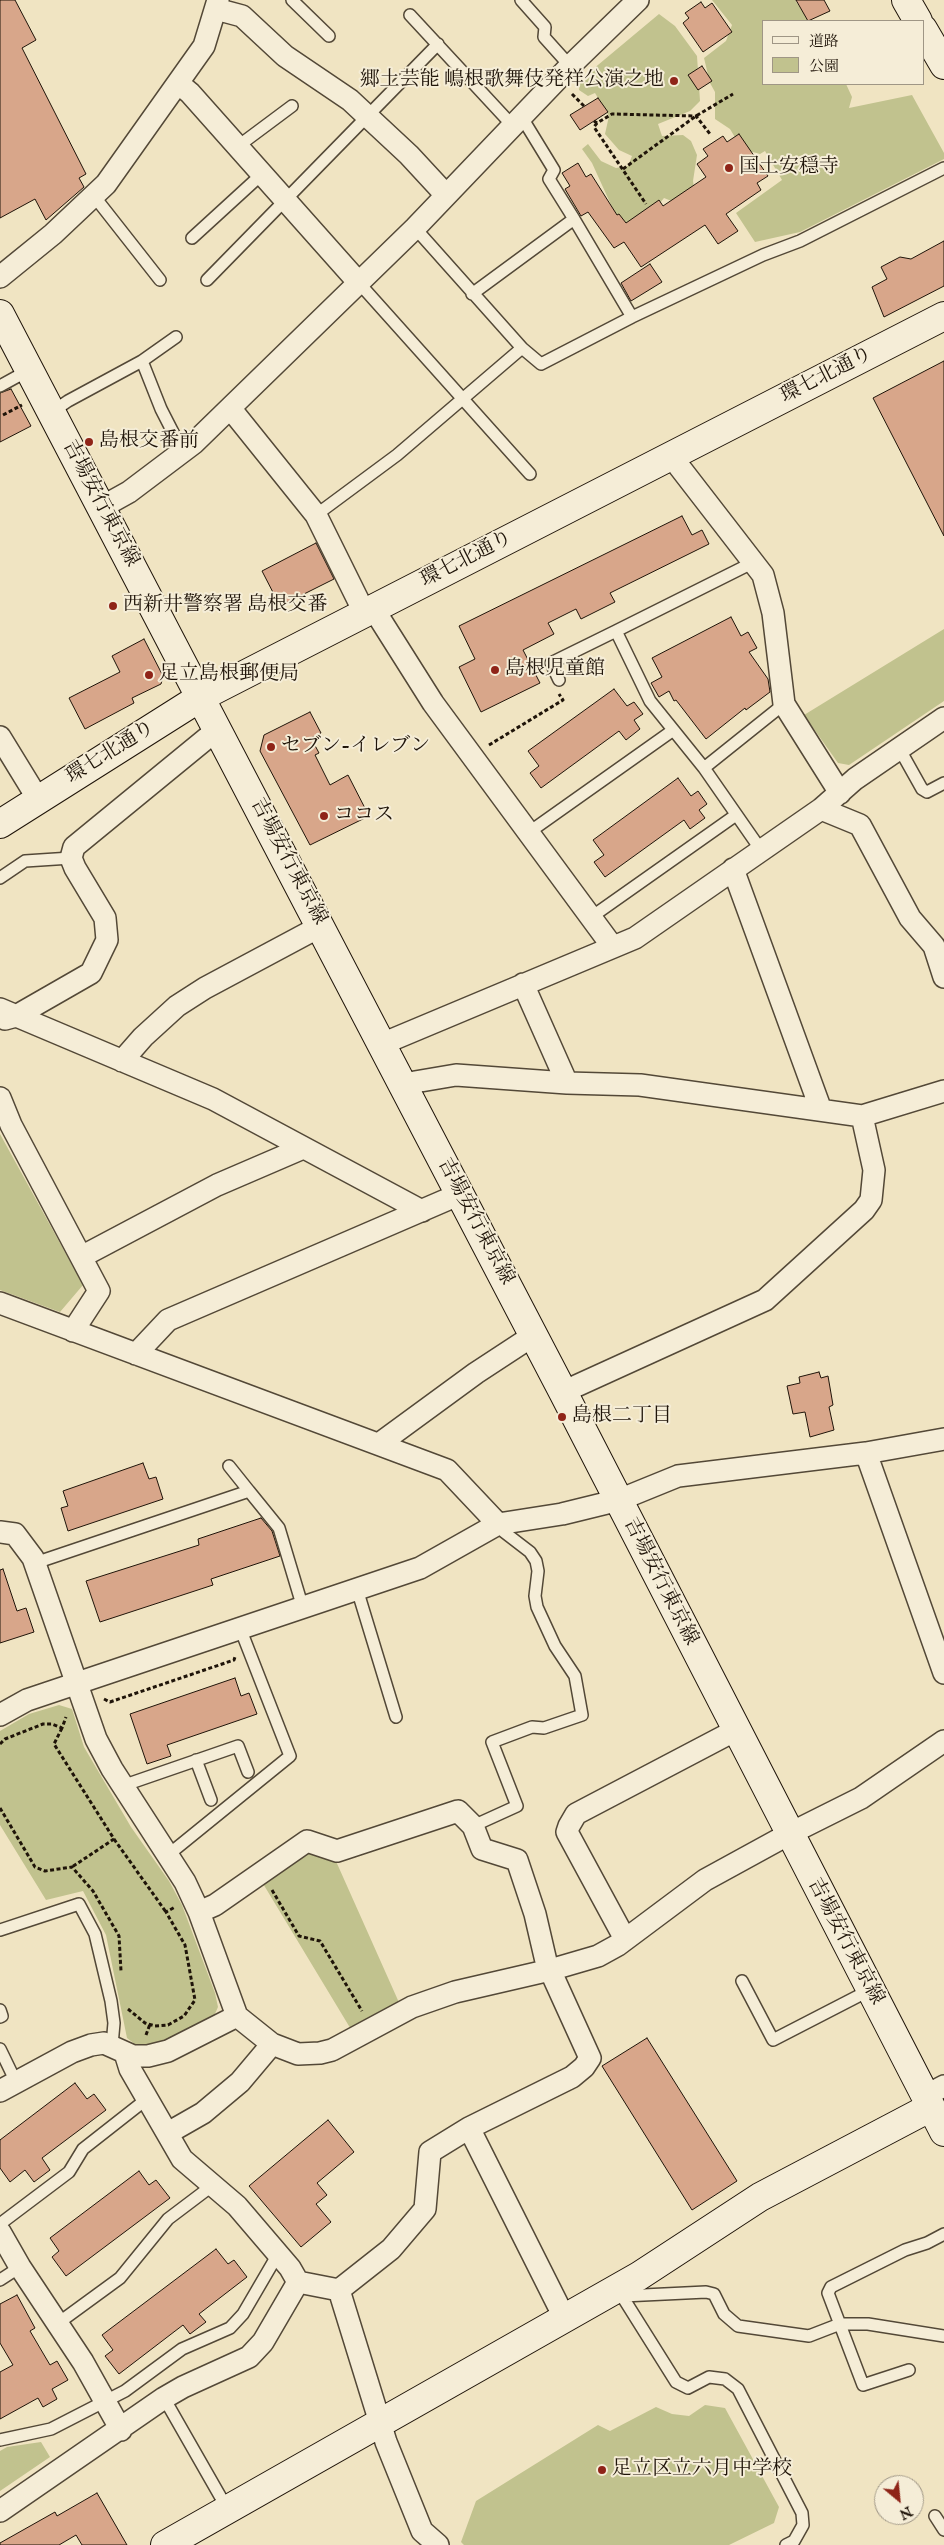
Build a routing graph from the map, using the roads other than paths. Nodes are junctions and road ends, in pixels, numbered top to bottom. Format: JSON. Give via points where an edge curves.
{"nodes":[{"id":1,"x":292,"y":0,"type":"edge"},
{"id":2,"x":521,"y":0,"type":"edge"},
{"id":3,"x":638,"y":0,"type":"edge"},
{"id":4,"x":906,"y":0,"type":"edge"},
{"id":5,"x":217,"y":5,"type":"edge"},
{"id":6,"x":410,"y":15,"type":"dead end"},
{"id":7,"x":917,"y":20,"type":"edge"},
{"id":8,"x":924,"y":31,"type":"edge"},
{"id":9,"x":330,"y":36,"type":"dead end"},
{"id":10,"x":438,"y":44,"type":"junction"},
{"id":11,"x":944,"y":65,"type":"edge"},
{"id":12,"x":570,"y":66,"type":"junction"},
{"id":13,"x":178,"y":83,"type":"junction"},
{"id":14,"x":292,"y":106,"type":"dead end"},
{"id":15,"x":369,"y":117,"type":"junction"},
{"id":16,"x":517,"y":121,"type":"junction"},
{"id":17,"x":237,"y":147,"type":"junction"},
{"id":18,"x":944,"y":168,"type":"edge"},
{"id":19,"x":262,"y":174,"type":"junction"},
{"id":20,"x":446,"y":195,"type":"junction"},
{"id":21,"x":94,"y":196,"type":"junction"},
{"id":22,"x":286,"y":201,"type":"junction"},
{"id":23,"x":574,"y":219,"type":"junction"},
{"id":24,"x":415,"y":228,"type":"junction"},
{"id":25,"x":192,"y":238,"type":"dead end"},
{"id":26,"x":0,"y":277,"type":"edge"},
{"id":27,"x":160,"y":280,"type":"dead end"},
{"id":28,"x":207,"y":280,"type":"dead end"},
{"id":29,"x":359,"y":283,"type":"junction"},
{"id":30,"x":472,"y":294,"type":"junction"},
{"id":31,"x":0,"y":314,"type":"edge"},
{"id":32,"x":944,"y":316,"type":"edge"},
{"id":33,"x":632,"y":317,"type":"junction"},
{"id":34,"x":176,"y":337,"type":"dead end"},
{"id":35,"x":522,"y":348,"type":"junction"},
{"id":36,"x":142,"y":361,"type":"junction"},
{"id":37,"x":29,"y":370,"type":"junction"},
{"id":38,"x":0,"y":386,"type":"edge"},
{"id":39,"x":463,"y":400,"type":"junction"},
{"id":40,"x":230,"y":408,"type":"junction"},
{"id":41,"x":52,"y":412,"type":"junction"},
{"id":42,"x":183,"y":452,"type":"junction"},
{"id":43,"x":671,"y":456,"type":"junction"},
{"id":44,"x":530,"y":474,"type":"dead end"},
{"id":45,"x":102,"y":507,"type":"junction"},
{"id":46,"x":316,"y":515,"type":"junction"},
{"id":47,"x":754,"y":562,"type":"junction"},
{"id":48,"x":368,"y":610,"type":"junction"},
{"id":49,"x":616,"y":632,"type":"junction"},
{"id":50,"x":558,"y":680,"type":"road end"},
{"id":51,"x":201,"y":697,"type":"junction"},
{"id":52,"x":784,"y":704,"type":"junction"},
{"id":53,"x":944,"y":718,"type":"edge"},
{"id":54,"x":218,"y":729,"type":"junction"},
{"id":55,"x":672,"y":730,"type":"junction"},
{"id":56,"x":0,"y":737,"type":"edge"},
{"id":57,"x":899,"y":748,"type":"junction"},
{"id":58,"x":704,"y":768,"type":"junction"},
{"id":59,"x":944,"y":783,"type":"edge"},
{"id":60,"x":840,"y":793,"type":"junction"},
{"id":61,"x":38,"y":799,"type":"junction"},
{"id":62,"x":821,"y":809,"type":"junction"},
{"id":63,"x":736,"y":815,"type":"junction"},
{"id":64,"x":0,"y":824,"type":"edge"},
{"id":65,"x":528,"y":833,"type":"junction"},
{"id":66,"x":761,"y":850,"type":"junction"},
{"id":67,"x":71,"y":858,"type":"junction"},
{"id":68,"x":733,"y":869,"type":"junction"},
{"id":69,"x":0,"y":878,"type":"edge"},
{"id":70,"x":590,"y":918,"type":"junction"},
{"id":71,"x":321,"y":926,"type":"junction"},
{"id":72,"x":939,"y":944,"type":"edge"},
{"id":73,"x":612,"y":946,"type":"junction"},
{"id":74,"x":944,"y":976,"type":"edge"},
{"id":75,"x":523,"y":984,"type":"junction"},
{"id":76,"x":5,"y":1015,"type":"edge"},
{"id":77,"x":382,"y":1044,"type":"junction"},
{"id":78,"x":122,"y":1061,"type":"junction"},
{"id":79,"x":567,"y":1083,"type":"junction"},
{"id":80,"x":403,"y":1084,"type":"junction"},
{"id":81,"x":944,"y":1091,"type":"edge"},
{"id":82,"x":0,"y":1098,"type":"edge"},
{"id":83,"x":821,"y":1110,"type":"junction"},
{"id":84,"x":862,"y":1116,"type":"junction"},
{"id":85,"x":303,"y":1148,"type":"junction"},
{"id":86,"x":460,"y":1194,"type":"junction"},
{"id":87,"x":422,"y":1211,"type":"junction"},
{"id":88,"x":81,"y":1256,"type":"junction"},
{"id":89,"x":0,"y":1303,"type":"edge"},
{"id":90,"x":72,"y":1331,"type":"junction"},
{"id":91,"x":534,"y":1335,"type":"junction"},
{"id":92,"x":136,"y":1354,"type":"junction"},
{"id":93,"x":563,"y":1392,"type":"junction"},
{"id":94,"x":944,"y":1439,"type":"edge"},
{"id":95,"x":379,"y":1444,"type":"junction"},
{"id":96,"x":866,"y":1453,"type":"junction"},
{"id":97,"x":229,"y":1466,"type":"dead end"},
{"id":98,"x":249,"y":1491,"type":"junction"},
{"id":99,"x":618,"y":1500,"type":"junction"},
{"id":100,"x":498,"y":1524,"type":"junction"},
{"id":101,"x":0,"y":1532,"type":"edge"},
{"id":102,"x":36,"y":1563,"type":"junction"},
{"id":103,"x":357,"y":1589,"type":"junction"},
{"id":104,"x":303,"y":1608,"type":"junction"},
{"id":105,"x":240,"y":1628,"type":"junction"},
{"id":106,"x":944,"y":1673,"type":"edge"},
{"id":107,"x":78,"y":1684,"type":"junction"},
{"id":108,"x":0,"y":1715,"type":"edge"},
{"id":109,"x":396,"y":1717,"type":"dead end"},
{"id":110,"x":736,"y":1730,"type":"junction"},
{"id":111,"x":944,"y":1741,"type":"edge"},
{"id":112,"x":196,"y":1760,"type":"junction"},
{"id":113,"x":248,"y":1772,"type":"dead end"},
{"id":114,"x":122,"y":1786,"type":"junction"},
{"id":115,"x":211,"y":1800,"type":"dead end"},
{"id":116,"x":472,"y":1826,"type":"junction"},
{"id":117,"x":788,"y":1834,"type":"junction"},
{"id":118,"x":168,"y":1855,"type":"junction"},
{"id":119,"x":191,"y":1908,"type":"junction"},
{"id":120,"x":0,"y":1930,"type":"edge"},
{"id":121,"x":625,"y":1939,"type":"junction"},
{"id":122,"x":549,"y":1970,"type":"junction"},
{"id":123,"x":742,"y":1981,"type":"dead end"},
{"id":124,"x":870,"y":1990,"type":"junction"},
{"id":125,"x":0,"y":2010,"type":"edge"},
{"id":126,"x":238,"y":2016,"type":"junction"},
{"id":127,"x":0,"y":2017,"type":"edge"},
{"id":128,"x":272,"y":2044,"type":"junction"},
{"id":129,"x":0,"y":2049,"type":"edge"},
{"id":130,"x":118,"y":2049,"type":"junction"},
{"id":131,"x":8,"y":2087,"type":"edge"},
{"id":132,"x":933,"y":2096,"type":"edge"},
{"id":133,"x":148,"y":2098,"type":"junction"},
{"id":134,"x":469,"y":2128,"type":"junction"},
{"id":135,"x":944,"y":2132,"type":"edge"},
{"id":136,"x":168,"y":2133,"type":"junction"},
{"id":137,"x":213,"y":2185,"type":"junction"},
{"id":138,"x":0,"y":2224,"type":"edge"},
{"id":139,"x":0,"y":2232,"type":"edge"},
{"id":140,"x":944,"y":2234,"type":"edge"},
{"id":141,"x":278,"y":2254,"type":"junction"},
{"id":142,"x":20,"y":2267,"type":"junction"},
{"id":143,"x":0,"y":2280,"type":"edge"},
{"id":144,"x":298,"y":2282,"type":"junction"},
{"id":145,"x":339,"y":2290,"type":"junction"},
{"id":146,"x":620,"y":2292,"type":"junction"},
{"id":147,"x":565,"y":2319,"type":"junction"},
{"id":148,"x":58,"y":2324,"type":"junction"},
{"id":149,"x":840,"y":2324,"type":"junction"},
{"id":150,"x":944,"y":2336,"type":"edge"},
{"id":151,"x":909,"y":2370,"type":"dead end"},
{"id":152,"x":164,"y":2398,"type":"junction"},
{"id":153,"x":105,"y":2402,"type":"junction"},
{"id":154,"x":380,"y":2424,"type":"junction"},
{"id":155,"x":121,"y":2430,"type":"junction"},
{"id":156,"x":0,"y":2440,"type":"edge"},
{"id":157,"x":228,"y":2510,"type":"junction"},
{"id":158,"x":0,"y":2511,"type":"edge"},
{"id":159,"x":935,"y":2516,"type":"dead end"},
{"id":160,"x":944,"y":2530,"type":"edge"},
{"id":161,"x":165,"y":2545,"type":"edge"},
{"id":162,"x":438,"y":2545,"type":"edge"},
{"id":163,"x":786,"y":2545,"type":"edge"}],
"edges":[{"from":1,"to":9,"type":"lane"},
{"from":2,"to":12,"type":"lane","via":[[545,27],[544,37]]},
{"from":3,"to":12,"type":"street"},
{"from":4,"to":7,"type":"main road"},
{"from":5,"to":13,"type":"street","via":[[204,46]]},
{"from":5,"to":15,"type":"street","via":[[242,16],[285,56],[350,100]]},
{"from":6,"to":10,"type":"lane"},
{"from":8,"to":11,"type":"main road"},
{"from":10,"to":15,"type":"lane"},
{"from":10,"to":16,"type":"lane"},
{"from":12,"to":16,"type":"street"},
{"from":13,"to":17,"type":"street"},
{"from":13,"to":21,"type":"street"},
{"from":14,"to":17,"type":"lane"},
{"from":15,"to":20,"type":"street"},
{"from":15,"to":22,"type":"lane"},
{"from":16,"to":20,"type":"street"},
{"from":16,"to":23,"type":"lane","via":[[554,170],[549,179]]},
{"from":17,"to":19,"type":"street"},
{"from":18,"to":33,"type":"lane","via":[[800,241],[764,254]]},
{"from":19,"to":22,"type":"street"},
{"from":19,"to":25,"type":"lane"},
{"from":20,"to":24,"type":"street"},
{"from":21,"to":26,"type":"street"},
{"from":21,"to":27,"type":"lane"},
{"from":22,"to":28,"type":"lane"},
{"from":22,"to":29,"type":"street"},
{"from":23,"to":30,"type":"lane"},
{"from":23,"to":33,"type":"lane"},
{"from":24,"to":29,"type":"street"},
{"from":24,"to":30,"type":"lane"},
{"from":29,"to":39,"type":"lane"},
{"from":29,"to":40,"type":"street"},
{"from":30,"to":35,"type":"lane"},
{"from":31,"to":37,"type":"main road","name":"吉場安行東京線"},
{"from":32,"to":43,"type":"main road","name":"環七北通り"},
{"from":33,"to":35,"type":"lane","via":[[541,364]]},
{"from":34,"to":36,"type":"lane"},
{"from":35,"to":39,"type":"lane"},
{"from":36,"to":41,"type":"lane","via":[[68,400]]},
{"from":36,"to":42,"type":"lane"},
{"from":37,"to":38,"type":"lane"},
{"from":37,"to":41,"type":"main road","name":"吉場安行東京線"},
{"from":39,"to":44,"type":"lane"},
{"from":39,"to":46,"type":"lane","via":[[397,455]]},
{"from":40,"to":42,"type":"street"},
{"from":40,"to":46,"type":"street"},
{"from":41,"to":45,"type":"main road","name":"吉場安行東京線"},
{"from":42,"to":45,"type":"street","via":[[129,492]]},
{"from":43,"to":47,"type":"street"},
{"from":43,"to":48,"type":"main road","name":"環七北通り"},
{"from":45,"to":51,"type":"main road","name":"吉場安行東京線"},
{"from":46,"to":48,"type":"street"},
{"from":47,"to":49,"type":"lane"},
{"from":47,"to":52,"type":"street","via":[[763,575],[773,613]]},
{"from":48,"to":51,"type":"main road","name":"環七北通り"},
{"from":48,"to":65,"type":"street"},
{"from":49,"to":50,"type":"lane","via":[[551,663]]},
{"from":49,"to":55,"type":"lane","via":[[650,700]]},
{"from":51,"to":54,"type":"main road","name":"吉場安行東京線"},
{"from":51,"to":61,"type":"main road","name":"環七北通り"},
{"from":52,"to":58,"type":"lane"},
{"from":52,"to":60,"type":"street"},
{"from":53,"to":57,"type":"street"},
{"from":54,"to":67,"type":"street","via":[[74,847]]},
{"from":54,"to":71,"type":"main road","name":"吉場安行東京線"},
{"from":55,"to":58,"type":"lane"},
{"from":55,"to":65,"type":"lane"},
{"from":56,"to":61,"type":"street"},
{"from":57,"to":59,"type":"lane","via":[[922,789],[927,792]]},
{"from":57,"to":60,"type":"street"},
{"from":58,"to":63,"type":"lane"},
{"from":60,"to":62,"type":"street"},
{"from":61,"to":64,"type":"main road","name":"環七北通り"},
{"from":62,"to":66,"type":"street"},
{"from":62,"to":72,"type":"street","via":[[860,825],[910,918]]},
{"from":63,"to":66,"type":"lane"},
{"from":63,"to":70,"type":"lane"},
{"from":65,"to":70,"type":"street"},
{"from":66,"to":68,"type":"street"},
{"from":67,"to":69,"type":"lane","via":[[24,861]]},
{"from":67,"to":76,"type":"street","via":[[105,918],[106,940],[91,973]]},
{"from":68,"to":73,"type":"street","via":[[635,938]]},
{"from":68,"to":83,"type":"street"},
{"from":70,"to":73,"type":"street"},
{"from":71,"to":77,"type":"main road","name":"吉場安行東京線"},
{"from":71,"to":78,"type":"street","via":[[205,988],[178,1006],[143,1036]]},
{"from":72,"to":74,"type":"street"},
{"from":73,"to":75,"type":"street"},
{"from":75,"to":77,"type":"street"},
{"from":75,"to":79,"type":"street"},
{"from":76,"to":78,"type":"street"},
{"from":77,"to":80,"type":"main road","name":"吉場安行東京線"},
{"from":78,"to":85,"type":"street","via":[[213,1099]]},
{"from":79,"to":80,"type":"street","via":[[456,1074]]},
{"from":79,"to":83,"type":"street","via":[[640,1085]]},
{"from":80,"to":86,"type":"main road","name":"吉場安行東京線"},
{"from":81,"to":84,"type":"street"},
{"from":82,"to":88,"type":"street","via":[[11,1125]]},
{"from":83,"to":84,"type":"street"},
{"from":84,"to":93,"type":"street","via":[[874,1170],[871,1200],[864,1210],[765,1300]]},
{"from":85,"to":87,"type":"street"},
{"from":85,"to":88,"type":"street","via":[[217,1185]]},
{"from":86,"to":87,"type":"street"},
{"from":86,"to":91,"type":"main road","name":"吉場安行東京線"},
{"from":87,"to":92,"type":"street","via":[[168,1320]]},
{"from":88,"to":90,"type":"street","via":[[99,1291]]},
{"from":89,"to":90,"type":"street"},
{"from":90,"to":92,"type":"street"},
{"from":91,"to":93,"type":"main road","name":"吉場安行東京線"},
{"from":91,"to":95,"type":"street"},
{"from":92,"to":95,"type":"street"},
{"from":93,"to":99,"type":"main road","name":"吉場安行東京線"},
{"from":94,"to":96,"type":"street"},
{"from":95,"to":100,"type":"street","via":[[447,1470]]},
{"from":96,"to":99,"type":"street","via":[[678,1476]]},
{"from":96,"to":106,"type":"street"},
{"from":97,"to":98,"type":"lane"},
{"from":98,"to":102,"type":"lane"},
{"from":98,"to":104,"type":"lane","via":[[278,1528]]},
{"from":99,"to":100,"type":"street","via":[[562,1514]]},
{"from":99,"to":110,"type":"main road","name":"吉場安行東京線"},
{"from":100,"to":103,"type":"street","via":[[420,1568]]},
{"from":100,"to":116,"type":"lane","via":[[536,1561],[538,1571],[534,1596],[537,1607],[555,1646],[575,1676],[582,1715],[544,1728],[532,1727],[492,1742],[518,1806]]},
{"from":101,"to":102,"type":"street","via":[[15,1534]]},
{"from":102,"to":107,"type":"street"},
{"from":103,"to":104,"type":"street"},
{"from":103,"to":109,"type":"lane"},
{"from":104,"to":105,"type":"street"},
{"from":105,"to":107,"type":"street"},
{"from":105,"to":118,"type":"lane","via":[[290,1756]]},
{"from":107,"to":108,"type":"street","via":[[27,1700]]},
{"from":107,"to":114,"type":"street","via":[[96,1739]]},
{"from":110,"to":117,"type":"main road","name":"吉場安行東京線"},
{"from":110,"to":121,"type":"street","via":[[576,1814],[569,1826],[568,1832]]},
{"from":111,"to":117,"type":"street","via":[[861,1798]]},
{"from":112,"to":113,"type":"lane","via":[[238,1746]]},
{"from":112,"to":114,"type":"lane"},
{"from":112,"to":115,"type":"lane"},
{"from":114,"to":118,"type":"street"},
{"from":116,"to":119,"type":"street","via":[[458,1811],[337,1851],[307,1841],[215,1905]]},
{"from":116,"to":122,"type":"street","via":[[482,1849],[517,1860]]},
{"from":117,"to":121,"type":"street","via":[[705,1880]]},
{"from":117,"to":124,"type":"main road","name":"吉場安行東京線"},
{"from":118,"to":119,"type":"street"},
{"from":119,"to":126,"type":"street"},
{"from":120,"to":130,"type":"lane","via":[[79,1904],[95,1934]]},
{"from":121,"to":122,"type":"street","via":[[598,1956]]},
{"from":122,"to":128,"type":"street","via":[[455,1992],[412,2007],[332,2050],[298,2054]]},
{"from":122,"to":134,"type":"street","via":[[590,2058],[572,2077]]},
{"from":123,"to":124,"type":"lane","via":[[773,2040]]},
{"from":124,"to":132,"type":"main road","name":"吉場安行東京線"},
{"from":125,"to":127,"type":"lane"},
{"from":126,"to":128,"type":"street"},
{"from":126,"to":130,"type":"street","via":[[168,2051],[133,2056]]},
{"from":128,"to":136,"type":"street","via":[[240,2082],[203,2113]]},
{"from":129,"to":131,"type":"lane"},
{"from":130,"to":131,"type":"street","via":[[97,2044],[72,2052]]},
{"from":130,"to":133,"type":"street"},
{"from":132,"to":135,"type":"main road","name":"吉場安行東京線"},
{"from":132,"to":146,"type":"main road","via":[[760,2197]]},
{"from":133,"to":136,"type":"street"},
{"from":133,"to":138,"type":"lane","via":[[84,2149],[69,2172]]},
{"from":134,"to":145,"type":"street","via":[[430,2152],[425,2209],[391,2250]]},
{"from":134,"to":147,"type":"street"},
{"from":136,"to":137,"type":"street","via":[[182,2159]]},
{"from":137,"to":141,"type":"street","via":[[237,2206]]},
{"from":137,"to":148,"type":"lane","via":[[168,2218],[120,2278]]},
{"from":139,"to":142,"type":"street"},
{"from":140,"to":149,"type":"lane","via":[[831,2287],[828,2293]]},
{"from":141,"to":144,"type":"street"},
{"from":141,"to":153,"type":"lane","via":[[236,2324],[172,2355]]},
{"from":142,"to":143,"type":"lane"},
{"from":142,"to":148,"type":"street"},
{"from":144,"to":145,"type":"street"},
{"from":144,"to":152,"type":"street","via":[[263,2342],[249,2357]]},
{"from":145,"to":154,"type":"street"},
{"from":146,"to":147,"type":"main road"},
{"from":146,"to":149,"type":"lane","via":[[714,2294],[724,2314],[738,2326],[809,2336]]},
{"from":146,"to":163,"type":"lane","via":[[676,2382],[688,2388],[709,2377],[725,2379],[738,2389],[802,2513],[803,2525],[794,2541]]},
{"from":147,"to":154,"type":"main road"},
{"from":148,"to":153,"type":"street"},
{"from":149,"to":150,"type":"lane","via":[[868,2324]]},
{"from":149,"to":151,"type":"lane","via":[[863,2385]]},
{"from":152,"to":155,"type":"street"},
{"from":152,"to":157,"type":"lane"},
{"from":153,"to":155,"type":"street"},
{"from":153,"to":156,"type":"lane","via":[[51,2429]]},
{"from":154,"to":157,"type":"main road"},
{"from":154,"to":162,"type":"street","via":[[422,2531]]},
{"from":155,"to":158,"type":"street"},
{"from":157,"to":161,"type":"main road"},
{"from":159,"to":160,"type":"lane"}]}
